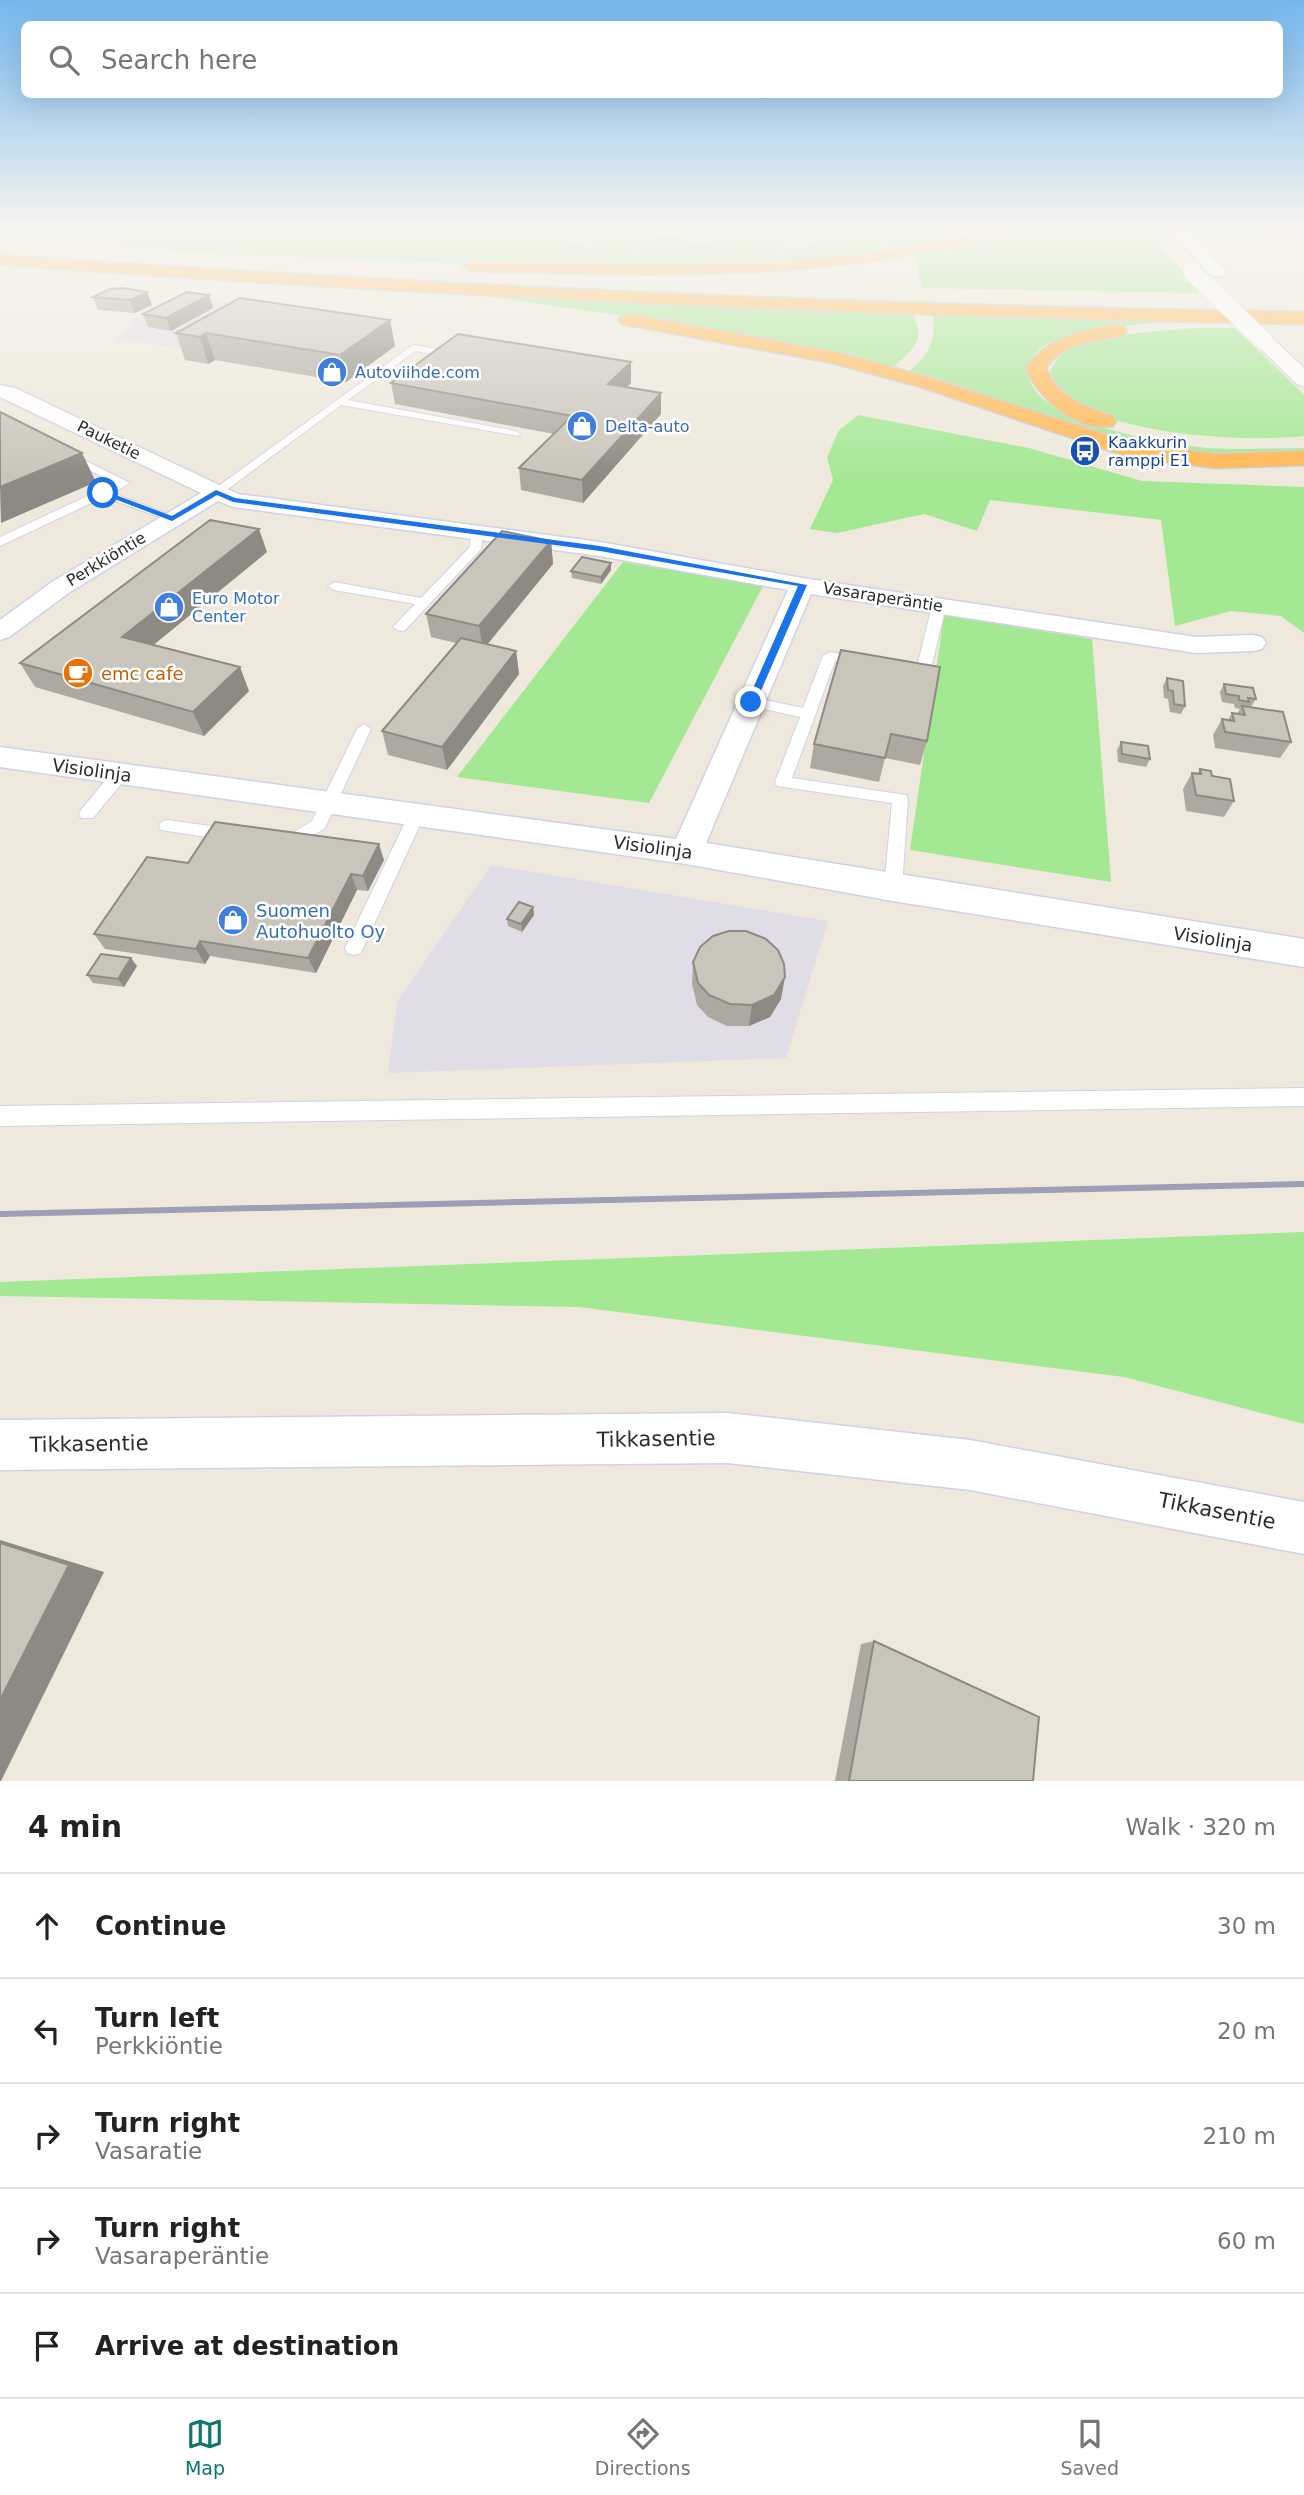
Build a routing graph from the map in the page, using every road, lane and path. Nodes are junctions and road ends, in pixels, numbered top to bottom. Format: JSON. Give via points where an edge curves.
{"nodes":[{"id":1,"x":570,"y":311,"type":"edge"},
{"id":2,"x":931,"y":311,"type":"edge"},
{"id":3,"x":1238,"y":311,"type":"edge"},
{"id":4,"x":1249,"y":311,"type":"edge"},
{"id":5,"x":1304,"y":319,"type":"edge"},
{"id":6,"x":1274,"y":341,"type":"junction"},
{"id":7,"x":472,"y":351,"type":"edge"},
{"id":8,"x":1304,"y":358,"type":"edge"},
{"id":9,"x":1304,"y":380,"type":"edge"},
{"id":10,"x":0,"y":391,"type":"edge"},
{"id":11,"x":340,"y":402,"type":"junction"},
{"id":12,"x":515,"y":434,"type":"dead end"},
{"id":13,"x":55,"y":448,"type":"edge"},
{"id":14,"x":1302,"y":454,"type":"edge"},
{"id":15,"x":216,"y":492,"type":"junction"},
{"id":16,"x":103,"y":493,"type":"junction"},
{"id":17,"x":172,"y":518,"type":"junction"},
{"id":18,"x":477,"y":532,"type":"junction"},
{"id":19,"x":0,"y":542,"type":"edge"},
{"id":20,"x":803,"y":585,"type":"junction"},
{"id":21,"x":334,"y":586,"type":"dead end"},
{"id":22,"x":424,"y":602,"type":"junction"},
{"id":23,"x":939,"y":606,"type":"junction"},
{"id":24,"x":400,"y":627,"type":"dead end"},
{"id":25,"x":0,"y":632,"type":"edge"},
{"id":26,"x":1253,"y":643,"type":"dead end"},
{"id":27,"x":751,"y":702,"type":"junction"},
{"id":28,"x":807,"y":714,"type":"junction"},
{"id":29,"x":364,"y":729,"type":"dead end"},
{"id":30,"x":0,"y":757,"type":"edge"},
{"id":31,"x":120,"y":774,"type":"junction"},
{"id":32,"x":327,"y":802,"type":"junction"},
{"id":33,"x":86,"y":814,"type":"dead end"},
{"id":34,"x":417,"y":814,"type":"junction"},
{"id":35,"x":167,"y":827,"type":"dead end"},
{"id":36,"x":686,"y":852,"type":"junction"},
{"id":37,"x":894,"y":888,"type":"junction"},
{"id":38,"x":354,"y":948,"type":"dead end"},
{"id":39,"x":1304,"y":953,"type":"edge"},
{"id":40,"x":1304,"y":1097,"type":"edge"},
{"id":41,"x":0,"y":1116,"type":"edge"},
{"id":42,"x":0,"y":1445,"type":"edge"},
{"id":43,"x":1304,"y":1528,"type":"edge"}],
"edges":[{"from":1,"to":14,"type":"highway","via":[[834,357],[1129,450],[1216,461]]},
{"from":2,"to":5,"type":"highway"},
{"from":3,"to":6,"type":"main road","bridge":true},
{"from":4,"to":6,"type":"main road"},
{"from":5,"to":14,"type":"highway","via":[[1138,328],[1064,342],[1052,347],[1036,368],[1046,390],[1094,418],[1131,429],[1223,443],[1279,444]]},
{"from":6,"to":8,"type":"main road"},
{"from":6,"to":9,"type":"main road"},
{"from":7,"to":11,"type":"lane","via":[[459,349],[450,354],[413,348]]},
{"from":10,"to":15,"type":"street","name":"Pauketie"},
{"from":11,"to":12,"type":"lane"},
{"from":11,"to":15,"type":"lane"},
{"from":13,"to":16,"type":"lane","via":[[124,483]]},
{"from":15,"to":17,"type":"street","name":"Perkkiöntie"},
{"from":15,"to":18,"type":"street","name":"Pauketie","via":[[233,500]]},
{"from":16,"to":17,"type":"lane"},
{"from":16,"to":19,"type":"lane"},
{"from":17,"to":25,"type":"street","name":"Perkkiöntie","via":[[61,587]]},
{"from":18,"to":20,"type":"street","name":"Pauketie"},
{"from":18,"to":22,"type":"lane","via":[[475,549]]},
{"from":20,"to":23,"type":"street","name":"Vasaraperäntie"},
{"from":20,"to":27,"type":"street","name":"Vasaraperäntie"},
{"from":21,"to":22,"type":"lane"},
{"from":22,"to":24,"type":"lane"},
{"from":23,"to":26,"type":"street","name":"Vasaraperäntie","via":[[1196,645]]},
{"from":23,"to":28,"type":"lane","via":[[923,672],[830,656]]},
{"from":27,"to":28,"type":"lane"},
{"from":27,"to":36,"type":"street","name":"Vasaraperäntie"},
{"from":28,"to":37,"type":"lane","via":[[783,782],[900,799]]},
{"from":29,"to":32,"type":"lane"},
{"from":30,"to":31,"type":"street","name":"Visiolinja"},
{"from":31,"to":32,"type":"street","name":"Visiolinja"},
{"from":31,"to":33,"type":"lane"},
{"from":32,"to":34,"type":"street","name":"Visiolinja"},
{"from":32,"to":35,"type":"lane","via":[[319,824],[297,838]]},
{"from":34,"to":36,"type":"street","name":"Visiolinja"},
{"from":34,"to":38,"type":"lane"},
{"from":36,"to":37,"type":"street","name":"Visiolinja"},
{"from":37,"to":39,"type":"street","name":"Visiolinja"},
{"from":40,"to":41,"type":"lane"},
{"from":42,"to":43,"type":"street","name":"Tikkasentie","via":[[728,1438],[970,1465]]}]}
